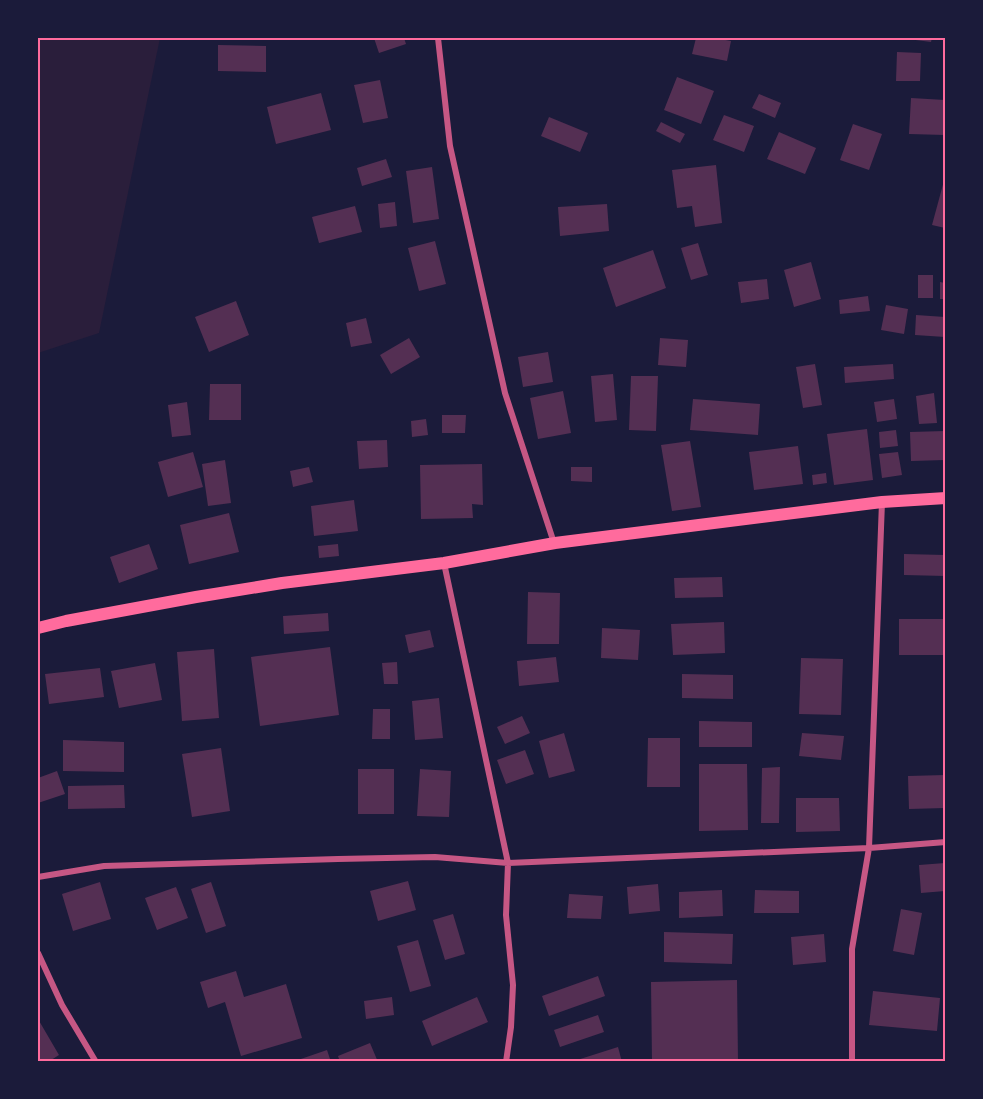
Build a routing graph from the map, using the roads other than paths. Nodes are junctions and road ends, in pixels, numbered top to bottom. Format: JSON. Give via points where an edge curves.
{"nodes":[{"id":1,"x":438,"y":38,"type":"edge"},
{"id":2,"x":945,"y":498,"type":"edge"},
{"id":3,"x":882,"y":502,"type":"junction"},
{"id":4,"x":555,"y":543,"type":"junction"},
{"id":5,"x":444,"y":563,"type":"junction"},
{"id":6,"x":38,"y":628,"type":"edge"},
{"id":7,"x":945,"y":842,"type":"edge"},
{"id":8,"x":869,"y":848,"type":"junction"},
{"id":9,"x":508,"y":863,"type":"junction"},
{"id":10,"x":38,"y":877,"type":"edge"},
{"id":11,"x":38,"y":953,"type":"edge"},
{"id":12,"x":96,"y":1062,"type":"edge"},
{"id":13,"x":506,"y":1062,"type":"edge"},
{"id":14,"x":852,"y":1062,"type":"edge"}],
"edges":[{"from":1,"to":4,"type":"street","via":[[450,146],[505,393]]},
{"from":2,"to":3,"type":"main road"},
{"from":3,"to":4,"type":"main road"},
{"from":3,"to":8,"type":"street"},
{"from":4,"to":5,"type":"main road"},
{"from":5,"to":6,"type":"main road","via":[[282,583]]},
{"from":5,"to":9,"type":"street"},
{"from":7,"to":8,"type":"street"},
{"from":8,"to":9,"type":"street"},
{"from":8,"to":14,"type":"street","via":[[852,949]]},
{"from":9,"to":10,"type":"street","via":[[435,857],[327,859],[104,866]]},
{"from":9,"to":13,"type":"street","via":[[506,915],[513,985]]},
{"from":11,"to":12,"type":"street","via":[[62,1005]]}]}
